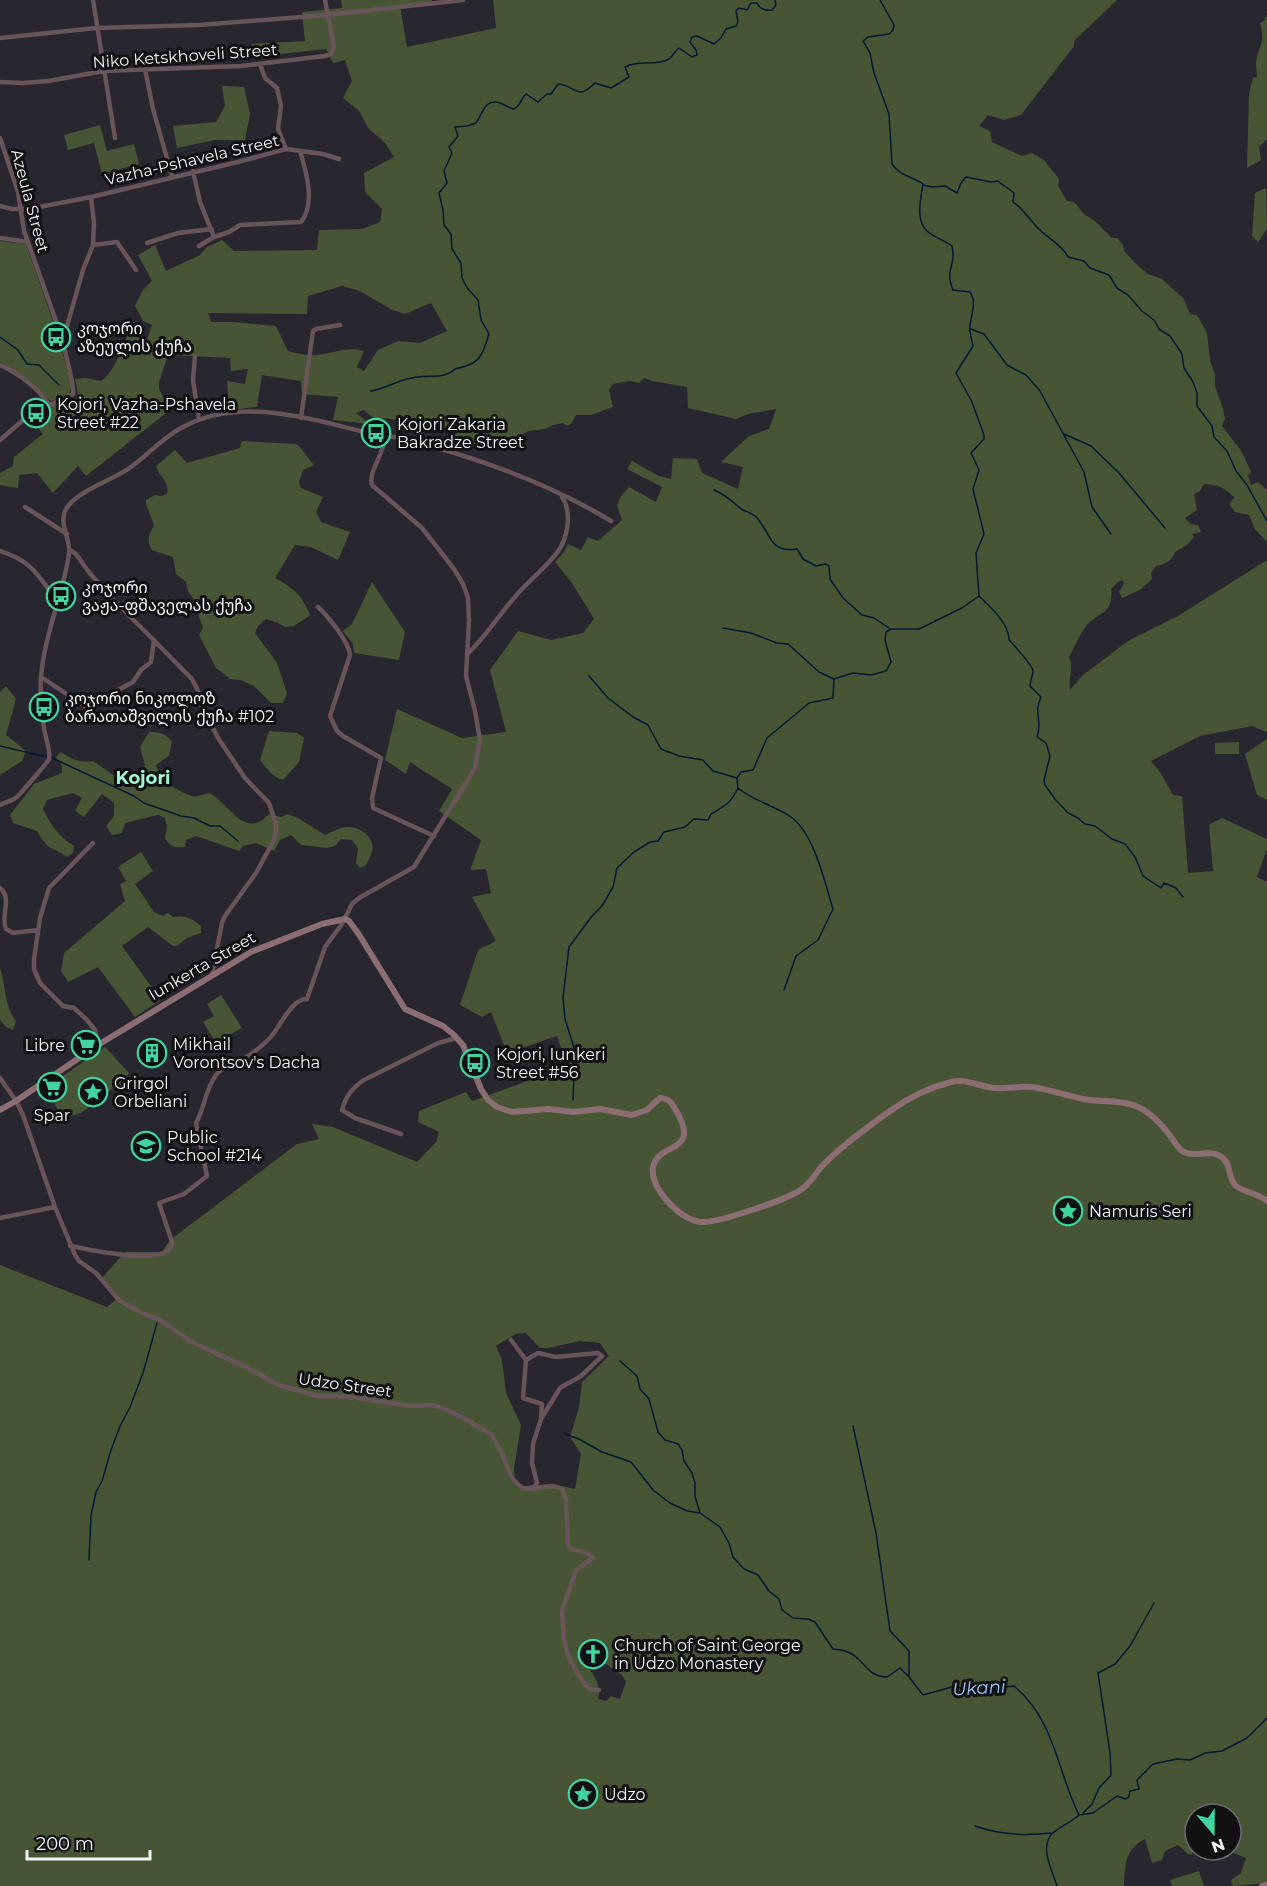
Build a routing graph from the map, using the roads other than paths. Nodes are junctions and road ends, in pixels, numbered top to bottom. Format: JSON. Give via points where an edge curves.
{"nodes":[{"id":1,"x":93,"y":0,"type":"edge"},
{"id":2,"x":325,"y":0,"type":"edge"},
{"id":3,"x":463,"y":0,"type":"edge"},
{"id":4,"x":326,"y":15,"type":"junction"},
{"id":5,"x":96,"y":28,"type":"junction"},
{"id":6,"x":0,"y":38,"type":"edge"},
{"id":7,"x":260,"y":64,"type":"junction"},
{"id":8,"x":145,"y":69,"type":"junction"},
{"id":9,"x":104,"y":71,"type":"junction"},
{"id":10,"x":0,"y":82,"type":"edge"},
{"id":11,"x":0,"y":138,"type":"edge"},
{"id":12,"x":115,"y":138,"type":"dead end"},
{"id":13,"x":286,"y":149,"type":"junction"},
{"id":14,"x":300,"y":151,"type":"junction"},
{"id":15,"x":339,"y":159,"type":"dead end"},
{"id":16,"x":193,"y":171,"type":"junction"},
{"id":17,"x":172,"y":176,"type":"junction"},
{"id":18,"x":91,"y":196,"type":"junction"},
{"id":19,"x":0,"y":206,"type":"edge"},
{"id":20,"x":20,"y":209,"type":"junction"},
{"id":21,"x":212,"y":230,"type":"junction"},
{"id":22,"x":214,"y":237,"type":"junction"},
{"id":23,"x":0,"y":238,"type":"edge"},
{"id":24,"x":28,"y":242,"type":"junction"},
{"id":25,"x":147,"y":243,"type":"dead end"},
{"id":26,"x":93,"y":245,"type":"junction"},
{"id":27,"x":199,"y":246,"type":"dead end"},
{"id":28,"x":136,"y":270,"type":"dead end"},
{"id":29,"x":340,"y":325,"type":"dead end"},
{"id":30,"x":62,"y":338,"type":"junction"},
{"id":31,"x":195,"y":356,"type":"dead end"},
{"id":32,"x":0,"y":365,"type":"edge"},
{"id":33,"x":49,"y":404,"type":"junction"},
{"id":34,"x":301,"y":418,"type":"junction"},
{"id":35,"x":199,"y":420,"type":"junction"},
{"id":36,"x":385,"y":437,"type":"junction"},
{"id":37,"x":0,"y":440,"type":"edge"},
{"id":38,"x":561,"y":495,"type":"junction"},
{"id":39,"x":25,"y":507,"type":"dead end"},
{"id":40,"x":611,"y":522,"type":"dead end"},
{"id":41,"x":67,"y":534,"type":"junction"},
{"id":42,"x":70,"y":550,"type":"junction"},
{"id":43,"x":0,"y":551,"type":"edge"},
{"id":44,"x":57,"y":601,"type":"junction"},
{"id":45,"x":318,"y":607,"type":"dead end"},
{"id":46,"x":154,"y":640,"type":"junction"},
{"id":47,"x":467,"y":654,"type":"junction"},
{"id":48,"x":41,"y":676,"type":"junction"},
{"id":49,"x":0,"y":805,"type":"edge"},
{"id":50,"x":434,"y":836,"type":"junction"},
{"id":51,"x":93,"y":843,"type":"dead end"},
{"id":52,"x":0,"y":888,"type":"edge"},
{"id":53,"x":345,"y":919,"type":"junction"},
{"id":54,"x":38,"y":930,"type":"junction"},
{"id":55,"x":212,"y":974,"type":"junction"},
{"id":56,"x":458,"y":1038,"type":"junction"},
{"id":57,"x":98,"y":1045,"type":"junction"},
{"id":58,"x":0,"y":1078,"type":"edge"},
{"id":59,"x":16,"y":1101,"type":"junction"},
{"id":60,"x":0,"y":1110,"type":"edge"},
{"id":61,"x":401,"y":1134,"type":"dead end"},
{"id":62,"x":1267,"y":1201,"type":"edge"},
{"id":63,"x":56,"y":1207,"type":"junction"},
{"id":64,"x":0,"y":1218,"type":"edge"},
{"id":65,"x":70,"y":1246,"type":"junction"},
{"id":66,"x":511,"y":1340,"type":"dead end"},
{"id":67,"x":526,"y":1360,"type":"junction"},
{"id":68,"x":541,"y":1419,"type":"junction"},
{"id":69,"x":534,"y":1490,"type":"junction"},
{"id":70,"x":597,"y":1690,"type":"dead end"},
{"id":71,"x":1267,"y":1885,"type":"edge"},
{"id":72,"x":1262,"y":1886,"type":"edge"}],
"edges":[{"from":1,"to":5,"type":"street"},
{"from":2,"to":4,"type":"street"},
{"from":3,"to":4,"type":"street"},
{"from":4,"to":5,"type":"street"},
{"from":4,"to":7,"type":"street","name":"Niko Ketskhoveli Street","via":[[334,47],[331,54]]},
{"from":5,"to":6,"type":"street"},
{"from":5,"to":9,"type":"street"},
{"from":7,"to":8,"type":"street","name":"Niko Ketskhoveli Street"},
{"from":7,"to":13,"type":"street","via":[[265,78],[277,88],[281,106],[278,129]]},
{"from":8,"to":9,"type":"street","name":"Niko Ketskhoveli Street"},
{"from":8,"to":17,"type":"street"},
{"from":9,"to":10,"type":"street","name":"Niko Ketskhoveli Street","via":[[50,81]]},
{"from":9,"to":12,"type":"street"},
{"from":11,"to":20,"type":"street","name":"Azeula Street"},
{"from":13,"to":14,"type":"street","name":"Vazha-Pshavela Street"},
{"from":13,"to":16,"type":"street","name":"Vazha-Pshavela Street"},
{"from":14,"to":15,"type":"street","name":"Vazha-Pshavela Street"},
{"from":14,"to":22,"type":"street","via":[[308,180],[305,218],[301,222],[240,225]]},
{"from":16,"to":17,"type":"street","name":"Vazha-Pshavela Street"},
{"from":16,"to":21,"type":"street"},
{"from":17,"to":18,"type":"street","name":"Vazha-Pshavela Street"},
{"from":18,"to":20,"type":"street"},
{"from":18,"to":26,"type":"street","name":"Vazha-Pshavela Street"},
{"from":19,"to":20,"type":"street"},
{"from":20,"to":24,"type":"street","name":"Azeula Street"},
{"from":21,"to":22,"type":"street"},
{"from":21,"to":25,"type":"street","via":[[178,233]]},
{"from":22,"to":27,"type":"street"},
{"from":23,"to":24,"type":"street"},
{"from":24,"to":30,"type":"street","name":"Azeula Street"},
{"from":26,"to":28,"type":"street","via":[[117,242]]},
{"from":26,"to":30,"type":"street","name":"Vazha-Pshavela Street"},
{"from":29,"to":34,"type":"street","via":[[313,331]]},
{"from":30,"to":33,"type":"street","name":"Vazha-Pshavela Street","via":[[74,391],[70,397]]},
{"from":31,"to":35,"type":"street","via":[[193,380]]},
{"from":32,"to":33,"type":"street","via":[[29,383]]},
{"from":33,"to":37,"type":"street","name":"Vazha-Pshavela Street"},
{"from":34,"to":35,"type":"street","via":[[226,412]]},
{"from":34,"to":36,"type":"street"},
{"from":35,"to":41,"type":"street","via":[[184,426],[130,467],[70,504],[63,520]]},
{"from":36,"to":38,"type":"street","via":[[476,459]]},
{"from":36,"to":47,"type":"street","via":[[370,477],[372,485],[422,528],[463,584],[468,598]]},
{"from":38,"to":40,"type":"street"},
{"from":38,"to":47,"type":"street","via":[[568,518],[559,549]]},
{"from":39,"to":41,"type":"street"},
{"from":41,"to":42,"type":"street"},
{"from":42,"to":44,"type":"street"},
{"from":42,"to":46,"type":"street"},
{"from":43,"to":44,"type":"street","via":[[34,568]]},
{"from":44,"to":48,"type":"street"},
{"from":45,"to":50,"type":"street","via":[[350,648],[330,717],[343,736],[381,758],[373,808]]},
{"from":46,"to":48,"type":"street","via":[[151,663],[133,682],[86,707]]},
{"from":46,"to":55,"type":"street","via":[[195,682],[202,706],[219,738],[245,778],[269,802],[274,816],[273,842],[225,916]]},
{"from":47,"to":50,"type":"street","via":[[466,676],[476,711],[479,754],[464,789]]},
{"from":48,"to":49,"type":"street","via":[[48,761],[16,797]]},
{"from":50,"to":53,"type":"street","via":[[411,870],[359,898]]},
{"from":51,"to":54,"type":"street","via":[[49,888]]},
{"from":52,"to":54,"type":"street","via":[[6,896],[6,929],[13,933]]},
{"from":53,"to":55,"type":"main road","name":"Iunkerta Street","via":[[263,946]]},
{"from":53,"to":56,"type":"main road","via":[[358,933],[405,1009],[443,1026]]},
{"from":53,"to":65,"type":"street","via":[[325,946],[308,999],[294,1005],[262,1046],[221,1069],[208,1088],[196,1123],[207,1176],[184,1194],[159,1203],[172,1242],[168,1253],[122,1255]]},
{"from":54,"to":57,"type":"street","via":[[34,969],[40,983],[63,1005],[74,1008],[87,1020],[95,1030]]},
{"from":55,"to":57,"type":"main road","name":"Iunkerta Street"},
{"from":56,"to":61,"type":"street","via":[[438,1043],[364,1080],[346,1098],[342,1110]]},
{"from":56,"to":62,"type":"main road","via":[[484,1095],[502,1110],[600,1109],[632,1115],[647,1110],[660,1098],[667,1099],[678,1113],[684,1136],[657,1158],[653,1175],[663,1196],[694,1222],[721,1219],[796,1193],[826,1161],[899,1104],[962,1081],[996,1088],[1036,1088],[1137,1106],[1159,1122],[1183,1151],[1221,1156],[1228,1163],[1237,1187]]},
{"from":57,"to":59,"type":"main road","name":"Iunkerta Street"},
{"from":58,"to":59,"type":"street","name":"Udzo Street"},
{"from":59,"to":60,"type":"main road","name":"Iunkerta Street"},
{"from":59,"to":63,"type":"street","name":"Udzo Street"},
{"from":63,"to":64,"type":"street"},
{"from":63,"to":65,"type":"street","name":"Udzo Street"},
{"from":65,"to":69,"type":"street","name":"Udzo Street","via":[[79,1261],[119,1300],[278,1385],[318,1396],[433,1406],[467,1419],[492,1435],[516,1484]]},
{"from":66,"to":67,"type":"street"},
{"from":67,"to":68,"type":"street","via":[[523,1398],[542,1404]]},
{"from":67,"to":68,"type":"street","via":[[543,1352],[556,1357],[598,1353],[602,1356],[560,1388]]},
{"from":68,"to":69,"type":"street","via":[[533,1444],[537,1483]]},
{"from":69,"to":70,"type":"street","via":[[554,1486],[562,1489],[568,1546],[571,1550],[586,1551],[593,1558],[576,1570],[562,1614],[568,1656],[586,1685]]},
{"from":71,"to":72,"type":"main road"}]}
